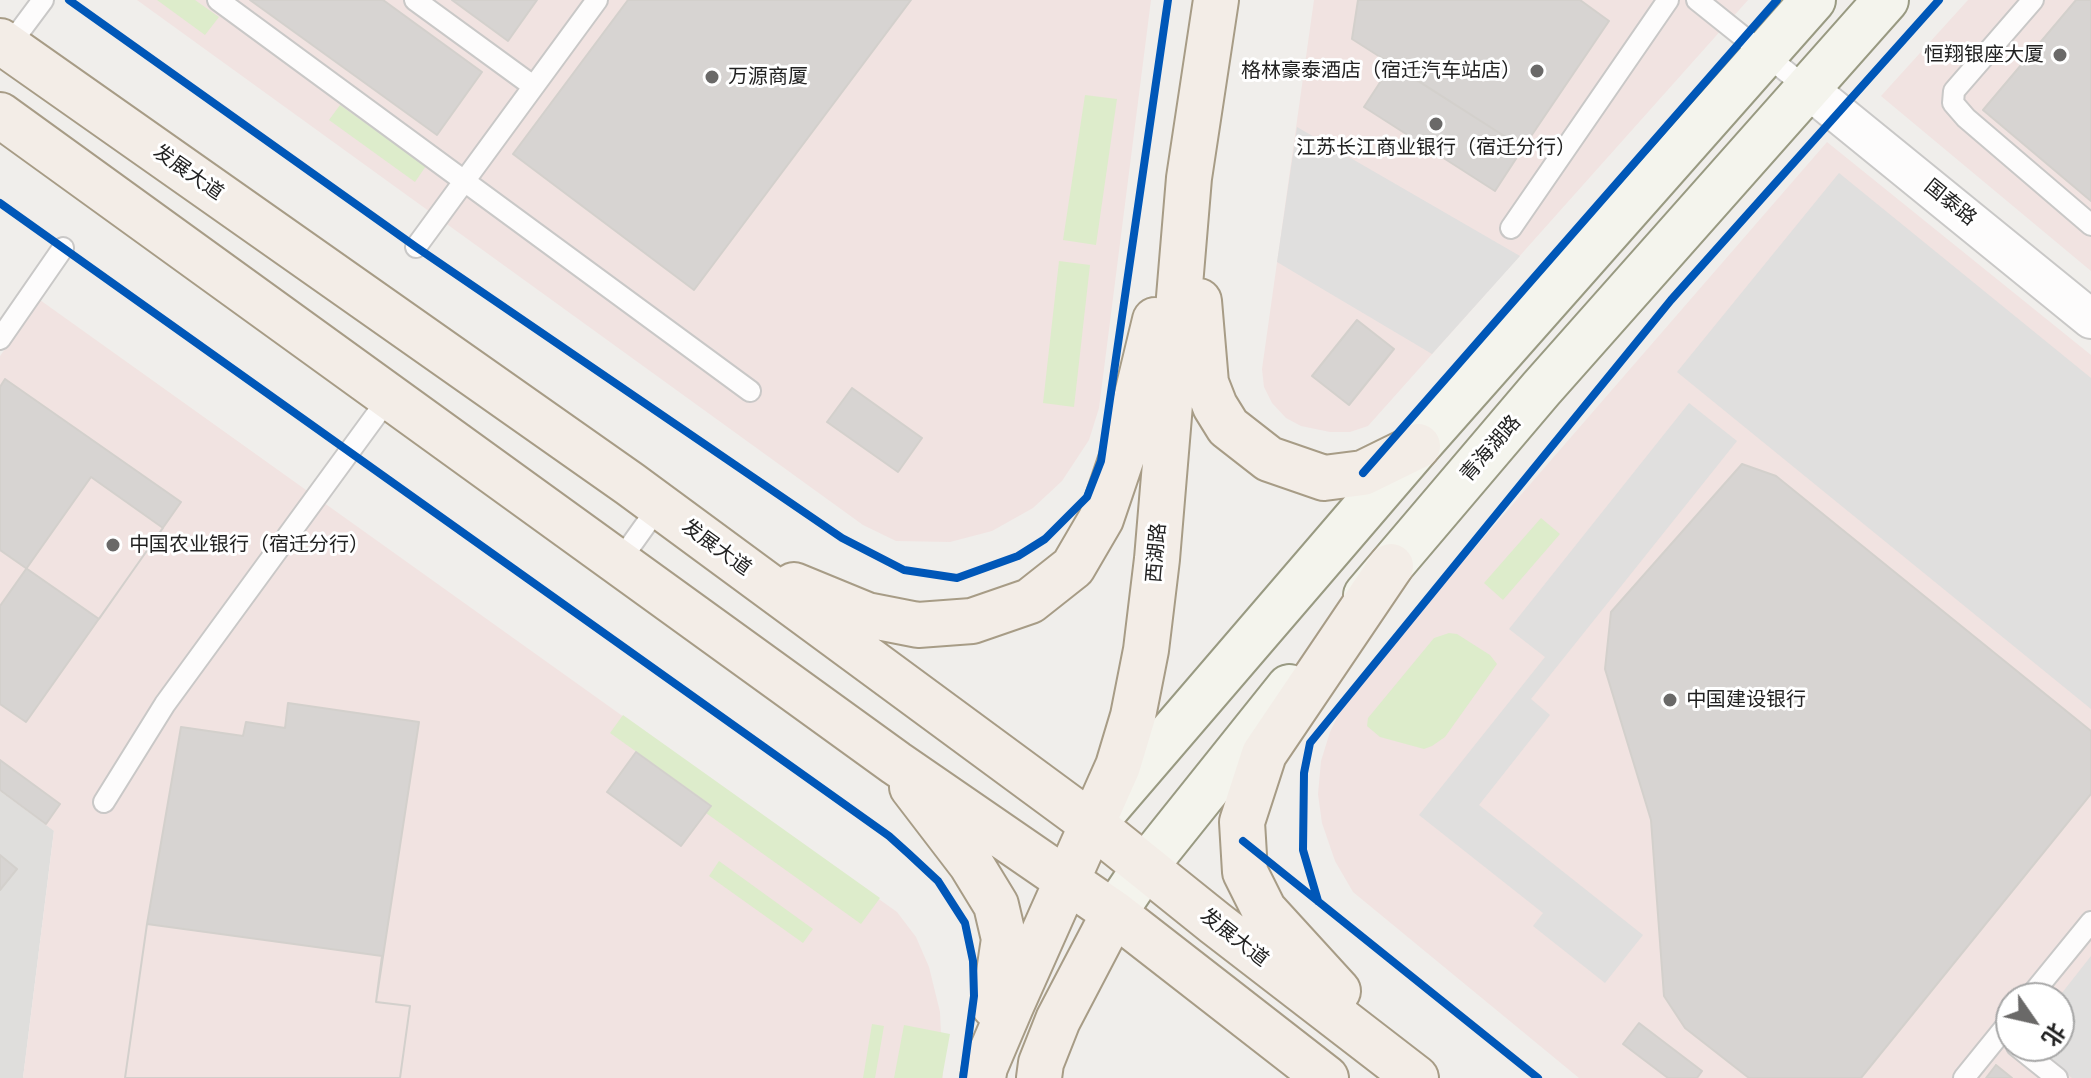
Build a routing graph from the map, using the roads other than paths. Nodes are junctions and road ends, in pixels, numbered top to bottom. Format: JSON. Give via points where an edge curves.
{"nodes":[{"id":1,"x":43,"y":0,"type":"edge"},
{"id":2,"x":218,"y":0,"type":"edge"},
{"id":3,"x":597,"y":0,"type":"edge"},
{"id":4,"x":1216,"y":0,"type":"edge"},
{"id":5,"x":1668,"y":0,"type":"edge"},
{"id":6,"x":1697,"y":0,"type":"edge"},
{"id":7,"x":1813,"y":0,"type":"edge"},
{"id":8,"x":1886,"y":0,"type":"edge"},
{"id":9,"x":2033,"y":0,"type":"edge"},
{"id":10,"x":421,"y":2,"type":"edge"},
{"id":11,"x":4,"y":44,"type":"edge"},
{"id":12,"x":1765,"y":54,"type":"junction"},
{"id":13,"x":533,"y":86,"type":"junction"},
{"id":14,"x":1807,"y":88,"type":"junction"},
{"id":15,"x":0,"y":115,"type":"edge"},
{"id":16,"x":1189,"y":178,"type":"junction"},
{"id":17,"x":465,"y":180,"type":"junction"},
{"id":18,"x":2091,"y":225,"type":"edge"},
{"id":19,"x":1511,"y":228,"type":"dead end"},
{"id":20,"x":416,"y":247,"type":"dead end"},
{"id":21,"x":63,"y":248,"type":"dead end"},
{"id":22,"x":2090,"y":316,"type":"edge"},
{"id":23,"x":3,"y":329,"type":"edge"},
{"id":24,"x":750,"y":391,"type":"dead end"},
{"id":25,"x":390,"y":396,"type":"junction"},
{"id":26,"x":1418,"y":446,"type":"junction"},
{"id":27,"x":644,"y":495,"type":"junction"},
{"id":28,"x":619,"y":562,"type":"junction"},
{"id":29,"x":1391,"y":566,"type":"junction"},
{"id":30,"x":896,"y":763,"type":"junction"},
{"id":31,"x":104,"y":802,"type":"dead end"},
{"id":32,"x":1093,"y":825,"type":"junction"},
{"id":33,"x":1145,"y":867,"type":"junction"},
{"id":34,"x":1066,"y":879,"type":"junction"},
{"id":35,"x":1114,"y":913,"type":"junction"},
{"id":36,"x":2091,"y":922,"type":"edge"},
{"id":37,"x":2042,"y":982,"type":"edge"},
{"id":38,"x":1995,"y":1049,"type":"edge"},
{"id":39,"x":2040,"y":1062,"type":"edge"},
{"id":40,"x":984,"y":1073,"type":"edge"},
{"id":41,"x":1039,"y":1078,"type":"edge"},
{"id":42,"x":1326,"y":1078,"type":"edge"},
{"id":43,"x":1416,"y":1078,"type":"edge"},
{"id":44,"x":1429,"y":1078,"type":"edge"},
{"id":45,"x":1964,"y":1078,"type":"edge"},
{"id":46,"x":2057,"y":1078,"type":"edge"}],
"edges":[{"from":1,"to":11,"type":"lane"},
{"from":2,"to":17,"type":"lane"},
{"from":3,"to":13,"type":"lane"},
{"from":4,"to":16,"type":"main road","name":"西湖路"},
{"from":5,"to":19,"type":"lane"},
{"from":6,"to":12,"type":"lane"},
{"from":7,"to":12,"type":"main road"},
{"from":8,"to":14,"type":"main road","name":"青海湖路"},
{"from":9,"to":18,"type":"lane","via":[[1954,91],[1953,103]]},
{"from":10,"to":13,"type":"lane"},
{"from":11,"to":27,"type":"main road","name":"发展大道"},
{"from":12,"to":14,"type":"lane"},
{"from":12,"to":26,"type":"main road"},
{"from":13,"to":17,"type":"lane"},
{"from":14,"to":22,"type":"street","name":"国泰路"},
{"from":14,"to":29,"type":"main road","name":"青海湖路"},
{"from":15,"to":25,"type":"main road"},
{"from":16,"to":26,"type":"main road","via":[[1206,383],[1228,427],[1269,459],[1324,478],[1363,473]]},
{"from":16,"to":27,"type":"main road","via":[[1122,457],[1101,519],[1073,567],[1030,601],[972,621],[918,625],[867,615],[809,594]]},
{"from":16,"to":32,"type":"main road","name":"西湖路","via":[[1146,650],[1118,766]]},
{"from":17,"to":20,"type":"lane"},
{"from":17,"to":24,"type":"lane"},
{"from":21,"to":23,"type":"lane"},
{"from":25,"to":28,"type":"main road"},
{"from":25,"to":31,"type":"lane","via":[[165,704]]},
{"from":26,"to":32,"type":"main road"},
{"from":27,"to":28,"type":"lane"},
{"from":27,"to":32,"type":"main road","name":"发展大道"},
{"from":28,"to":30,"type":"main road"},
{"from":29,"to":33,"type":"main road","name":"青海湖路"},
{"from":29,"to":44,"type":"main road","via":[[1264,754],[1242,822],[1245,872],[1264,910],[1303,954]]},
{"from":30,"to":34,"type":"main road"},
{"from":30,"to":40,"type":"main road","via":[[996,905],[1004,939]]},
{"from":32,"to":33,"type":"main road","name":"发展大道"},
{"from":32,"to":34,"type":"main road","name":"西湖路"},
{"from":32,"to":35,"type":"main road"},
{"from":33,"to":35,"type":"main road","name":"青海湖路"},
{"from":33,"to":43,"type":"main road","name":"发展大道"},
{"from":34,"to":35,"type":"main road"},
{"from":34,"to":40,"type":"main road","name":"西湖路"},
{"from":35,"to":41,"type":"main road","via":[[1058,1020]]},
{"from":35,"to":42,"type":"main road"},
{"from":36,"to":37,"type":"lane"},
{"from":38,"to":45,"type":"lane"},
{"from":39,"to":46,"type":"lane"}]}
